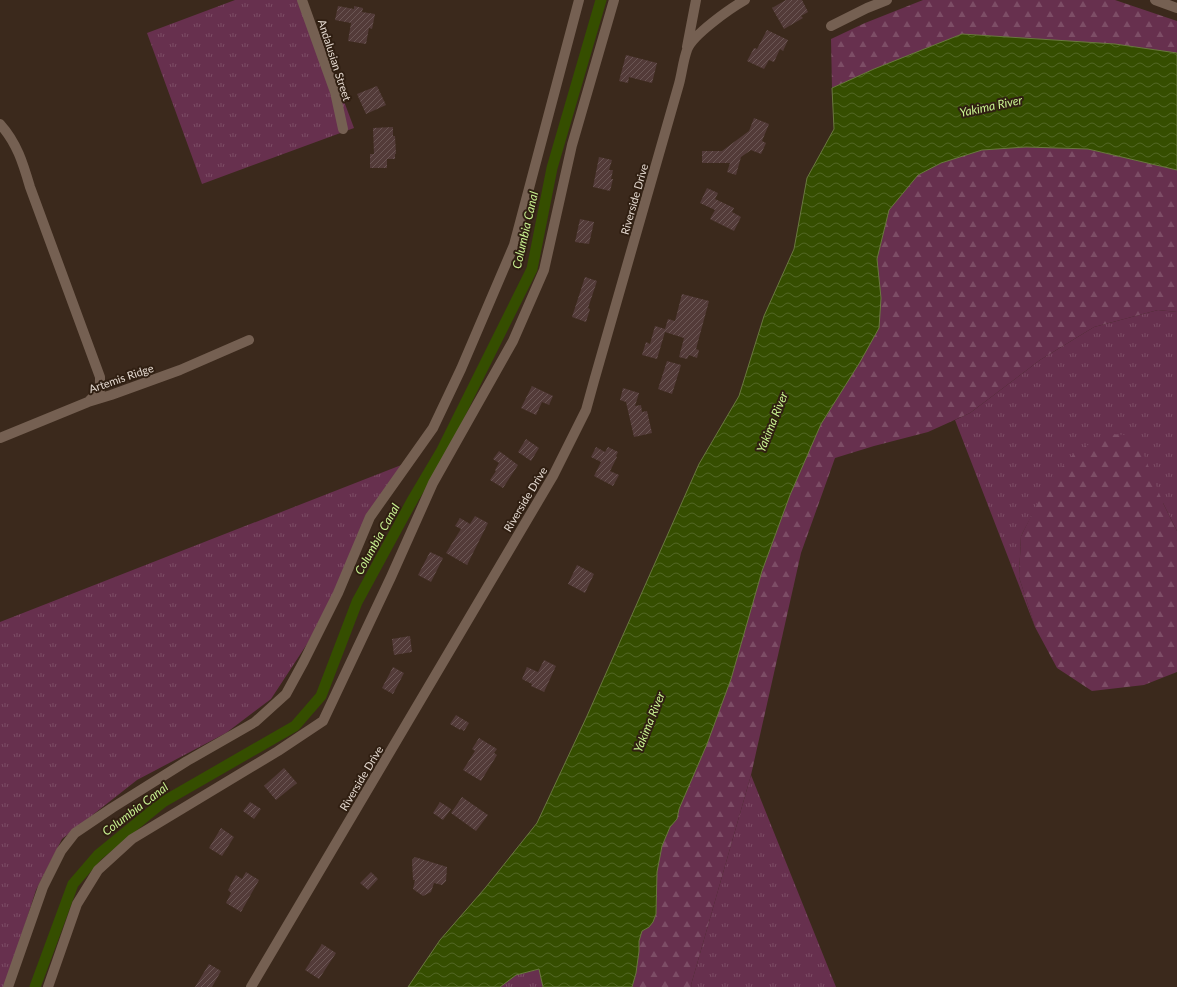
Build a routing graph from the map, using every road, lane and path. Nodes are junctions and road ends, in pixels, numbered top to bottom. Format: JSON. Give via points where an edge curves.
{"nodes":[{"id":1,"x":302,"y":0,"type":"edge"},
{"id":2,"x":579,"y":0,"type":"edge"},
{"id":3,"x":614,"y":0,"type":"edge"},
{"id":4,"x":696,"y":0,"type":"edge"},
{"id":5,"x":745,"y":0,"type":"edge"},
{"id":6,"x":887,"y":0,"type":"edge"},
{"id":7,"x":1155,"y":0,"type":"edge"},
{"id":8,"x":1177,"y":8,"type":"edge"},
{"id":9,"x":831,"y":26,"type":"dead end"},
{"id":10,"x":687,"y":49,"type":"junction"},
{"id":11,"x":0,"y":124,"type":"edge"},
{"id":12,"x":343,"y":129,"type":"dead end"},
{"id":13,"x":249,"y":340,"type":"dead end"},
{"id":14,"x":88,"y":402,"type":"junction"},
{"id":15,"x":0,"y":438,"type":"edge"},
{"id":16,"x":8,"y":987,"type":"edge"},
{"id":17,"x":48,"y":987,"type":"edge"},
{"id":18,"x":251,"y":987,"type":"edge"}],
"edges":[{"from":1,"to":12,"type":"street","name":"Andalusian Street","via":[[335,92]]},
{"from":2,"to":16,"type":"street","via":[[514,245],[433,428],[370,517],[338,593],[286,694],[255,722],[181,765],[76,833],[61,851],[43,887]]},
{"from":3,"to":17,"type":"street","via":[[572,145],[544,270],[513,341],[433,483],[323,721],[132,839],[98,870],[77,904]]},
{"from":4,"to":10,"type":"street"},
{"from":5,"to":10,"type":"street","name":"Riverside Drive","via":[[713,22]]},
{"from":6,"to":9,"type":"street"},
{"from":7,"to":8,"type":"street"},
{"from":10,"to":18,"type":"street","name":"Riverside Drive","via":[[586,410],[574,436],[553,476]]},
{"from":11,"to":14,"type":"street","via":[[14,141],[22,159],[100,376],[100,390]]},
{"from":13,"to":14,"type":"street","name":"Artemis Ridge","via":[[180,370]]},
{"from":14,"to":15,"type":"street","name":"Artemis Ridge"}]}
